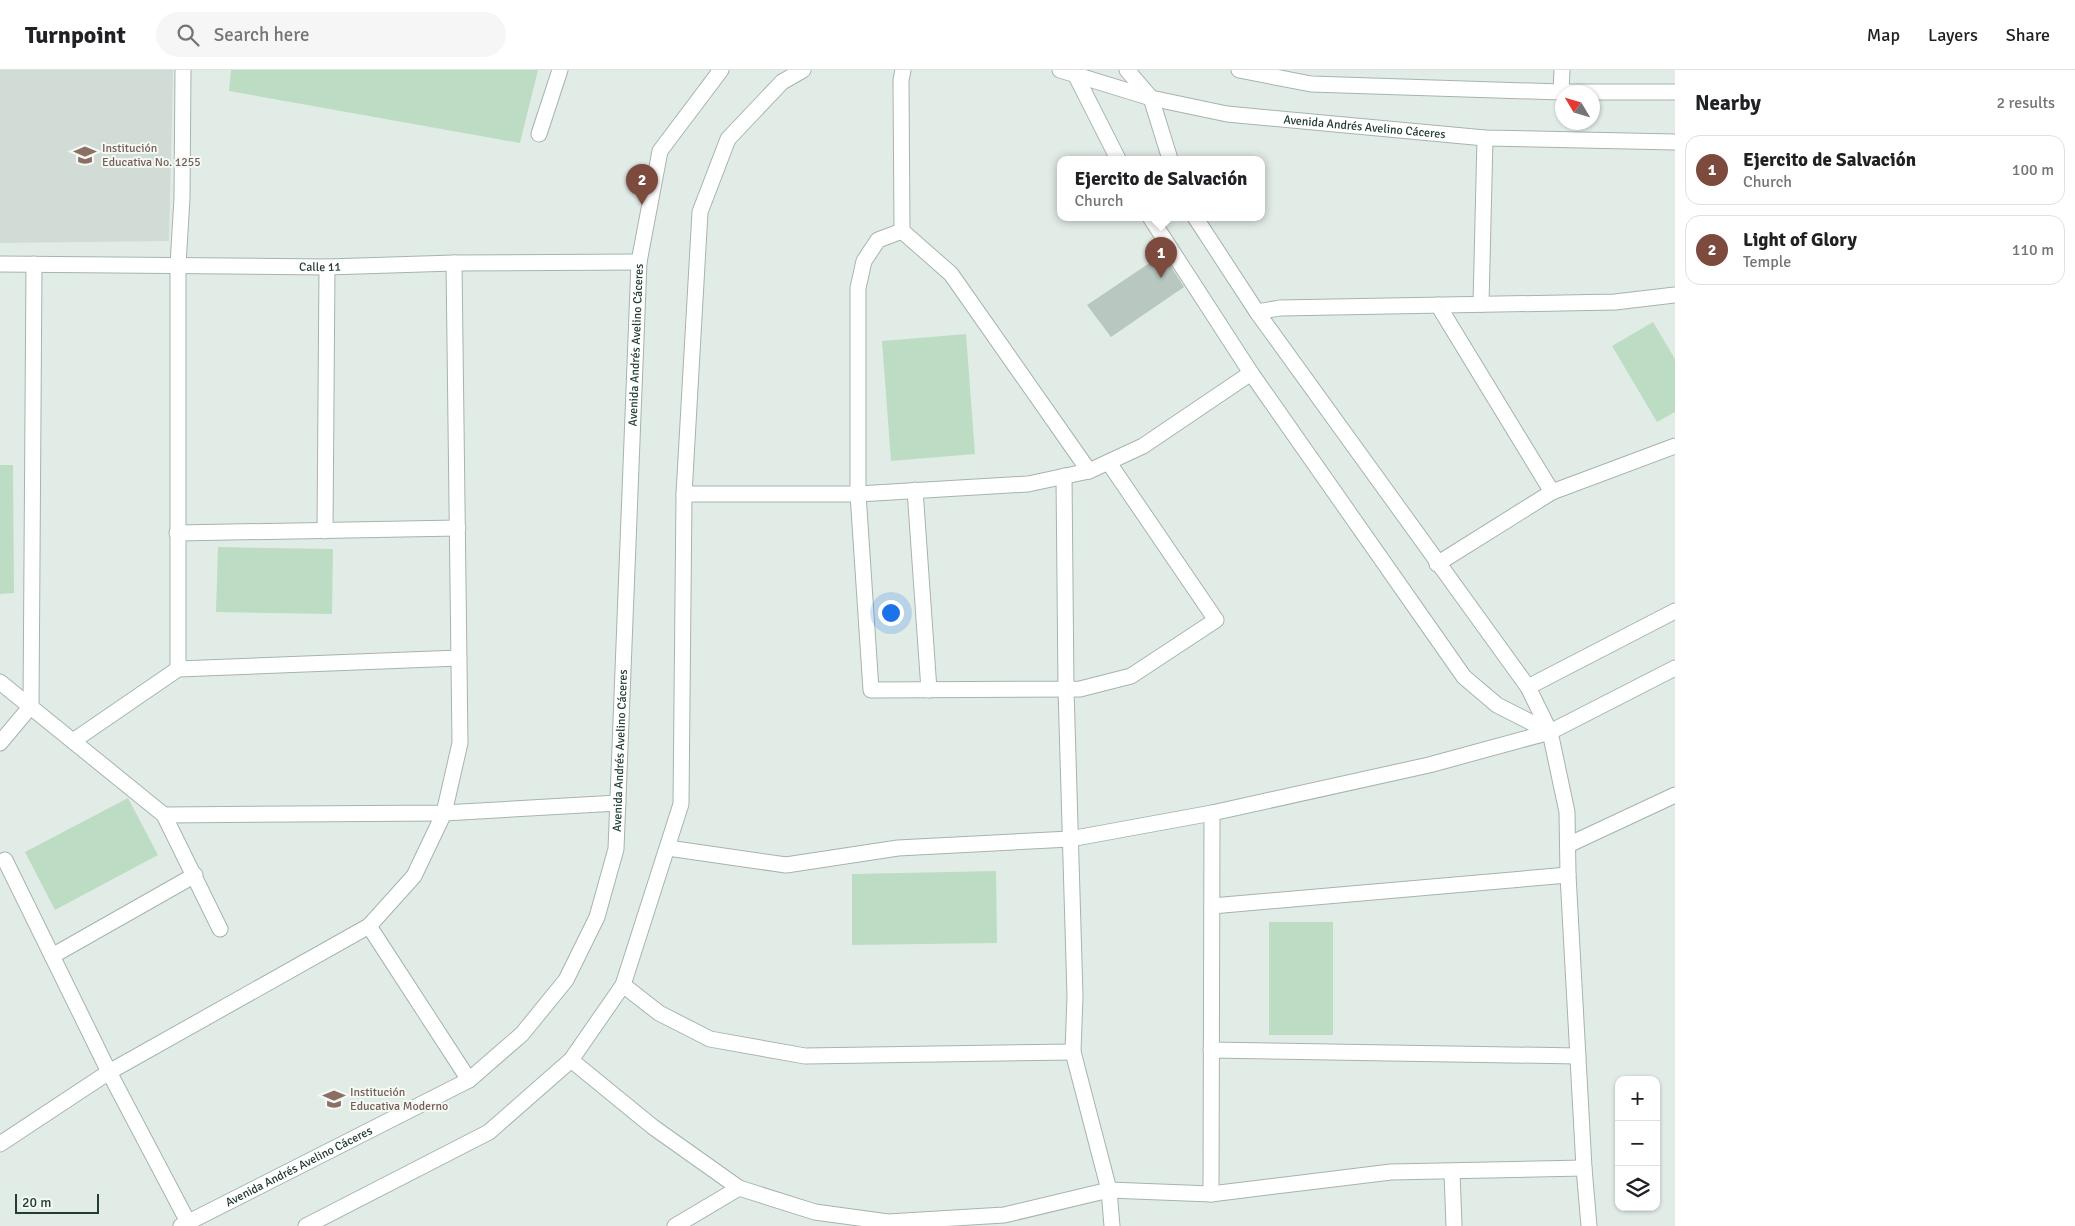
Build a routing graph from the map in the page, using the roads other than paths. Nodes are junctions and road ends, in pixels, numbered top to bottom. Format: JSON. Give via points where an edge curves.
{"nodes":[{"id":1,"x":182,"y":70,"type":"edge"},
{"id":2,"x":560,"y":70,"type":"edge"},
{"id":3,"x":721,"y":70,"type":"edge"},
{"id":4,"x":803,"y":70,"type":"edge"},
{"id":5,"x":903,"y":70,"type":"edge"},
{"id":6,"x":1127,"y":70,"type":"edge"},
{"id":7,"x":1239,"y":70,"type":"edge"},
{"id":8,"x":1562,"y":70,"type":"edge"},
{"id":9,"x":1067,"y":71,"type":"edge"},
{"id":10,"x":1561,"y":85,"type":"edge"},
{"id":11,"x":1555,"y":92,"type":"edge"},
{"id":12,"x":1600,"y":92,"type":"edge"},
{"id":13,"x":1675,"y":92,"type":"edge"},
{"id":14,"x":1151,"y":98,"type":"junction"},
{"id":15,"x":539,"y":134,"type":"dead end"},
{"id":16,"x":1485,"y":138,"type":"junction"},
{"id":17,"x":1675,"y":142,"type":"edge"},
{"id":18,"x":1116,"y":156,"type":"edge"},
{"id":19,"x":1169,"y":156,"type":"edge"},
{"id":20,"x":1153,"y":221,"type":"edge"},
{"id":21,"x":1198,"y":221,"type":"edge"},
{"id":22,"x":902,"y":231,"type":"junction"},
{"id":23,"x":639,"y":262,"type":"junction"},
{"id":24,"x":454,"y":263,"type":"junction"},
{"id":25,"x":0,"y":264,"type":"edge"},
{"id":26,"x":34,"y":264,"type":"junction"},
{"id":27,"x":178,"y":265,"type":"junction"},
{"id":28,"x":327,"y":267,"type":"junction"},
{"id":29,"x":1675,"y":295,"type":"edge"},
{"id":30,"x":1480,"y":304,"type":"junction"},
{"id":31,"x":1438,"y":305,"type":"junction"},
{"id":32,"x":1257,"y":312,"type":"junction"},
{"id":33,"x":1251,"y":373,"type":"junction"},
{"id":34,"x":1675,"y":446,"type":"edge"},
{"id":35,"x":1109,"y":462,"type":"junction"},
{"id":36,"x":1089,"y":471,"type":"junction"},
{"id":37,"x":1064,"y":476,"type":"junction"},
{"id":38,"x":915,"y":490,"type":"junction"},
{"id":39,"x":1552,"y":492,"type":"junction"},
{"id":40,"x":684,"y":494,"type":"junction"},
{"id":41,"x":858,"y":494,"type":"junction"},
{"id":42,"x":458,"y":528,"type":"junction"},
{"id":43,"x":325,"y":531,"type":"junction"},
{"id":44,"x":177,"y":533,"type":"junction"},
{"id":45,"x":1437,"y":564,"type":"junction"},
{"id":46,"x":1675,"y":611,"type":"edge"},
{"id":47,"x":460,"y":658,"type":"junction"},
{"id":48,"x":1675,"y":668,"type":"edge"},
{"id":49,"x":178,"y":669,"type":"junction"},
{"id":50,"x":0,"y":682,"type":"edge"},
{"id":51,"x":1528,"y":687,"type":"junction"},
{"id":52,"x":1066,"y":689,"type":"junction"},
{"id":53,"x":929,"y":690,"type":"junction"},
{"id":54,"x":31,"y":706,"type":"junction"},
{"id":55,"x":1550,"y":732,"type":"junction"},
{"id":56,"x":73,"y":740,"type":"junction"},
{"id":57,"x":0,"y":743,"type":"edge"},
{"id":58,"x":1675,"y":796,"type":"edge"},
{"id":59,"x":618,"y":803,"type":"junction"},
{"id":60,"x":444,"y":812,"type":"junction"},
{"id":61,"x":1212,"y":813,"type":"junction"},
{"id":62,"x":164,"y":816,"type":"junction"},
{"id":63,"x":1070,"y":839,"type":"junction"},
{"id":64,"x":1568,"y":846,"type":"junction"},
{"id":65,"x":668,"y":848,"type":"junction"},
{"id":66,"x":5,"y":860,"type":"dead end"},
{"id":67,"x":195,"y":875,"type":"junction"},
{"id":68,"x":1568,"y":875,"type":"junction"},
{"id":69,"x":1212,"y":906,"type":"junction"},
{"id":70,"x":369,"y":926,"type":"junction"},
{"id":71,"x":220,"y":929,"type":"dead end"},
{"id":72,"x":52,"y":956,"type":"junction"},
{"id":73,"x":623,"y":985,"type":"junction"},
{"id":74,"x":1211,"y":1050,"type":"junction"},
{"id":75,"x":1073,"y":1052,"type":"junction"},
{"id":76,"x":1578,"y":1056,"type":"junction"},
{"id":77,"x":571,"y":1060,"type":"junction"},
{"id":78,"x":109,"y":1072,"type":"junction"},
{"id":79,"x":469,"y":1080,"type":"junction"},
{"id":80,"x":0,"y":1144,"type":"edge"},
{"id":81,"x":1584,"y":1168,"type":"junction"},
{"id":82,"x":1452,"y":1172,"type":"junction"},
{"id":83,"x":739,"y":1188,"type":"junction"},
{"id":84,"x":1109,"y":1190,"type":"junction"},
{"id":85,"x":1211,"y":1194,"type":"junction"},
{"id":86,"x":970,"y":1217,"type":"junction"},
{"id":87,"x":1005,"y":1220,"type":"edge"},
{"id":88,"x":185,"y":1224,"type":"edge"},
{"id":89,"x":306,"y":1226,"type":"edge"},
{"id":90,"x":675,"y":1226,"type":"edge"},
{"id":91,"x":957,"y":1226,"type":"edge"},
{"id":92,"x":1112,"y":1226,"type":"edge"},
{"id":93,"x":1454,"y":1226,"type":"edge"},
{"id":94,"x":1589,"y":1226,"type":"edge"}],
"edges":[{"from":1,"to":27,"type":"street","via":[[182,198]]},
{"from":2,"to":15,"type":"street"},
{"from":3,"to":23,"type":"street","name":"Avenida Andrés Avelino Cáceres","via":[[660,151]]},
{"from":4,"to":40,"type":"street","via":[[782,82],[728,139],[700,212]]},
{"from":5,"to":22,"type":"street"},
{"from":6,"to":14,"type":"street"},
{"from":7,"to":11,"type":"street","via":[[1311,84]]},
{"from":8,"to":10,"type":"street"},
{"from":9,"to":14,"type":"street","name":"Avenida Andrés Avelino Cáceres"},
{"from":9,"to":18,"type":"street"},
{"from":12,"to":13,"type":"street"},
{"from":14,"to":16,"type":"street","name":"Avenida Andrés Avelino Cáceres","via":[[1227,114]]},
{"from":14,"to":19,"type":"street"},
{"from":16,"to":17,"type":"street","name":"Avenida Andrés Avelino Cáceres"},
{"from":16,"to":30,"type":"street"},
{"from":20,"to":33,"type":"street"},
{"from":21,"to":32,"type":"street"},
{"from":22,"to":36,"type":"street","via":[[951,274]]},
{"from":22,"to":41,"type":"street","via":[[878,240],[864,261],[858,288]]},
{"from":23,"to":24,"type":"street","name":"Calle 11"},
{"from":23,"to":59,"type":"street","name":"Avenida Andrés Avelino Cáceres"},
{"from":24,"to":28,"type":"street","name":"Calle 11"},
{"from":24,"to":42,"type":"street"},
{"from":25,"to":26,"type":"street","name":"Calle 11"},
{"from":26,"to":27,"type":"street","name":"Calle 11"},
{"from":26,"to":54,"type":"street"},
{"from":27,"to":28,"type":"street","name":"Calle 11"},
{"from":27,"to":44,"type":"street"},
{"from":28,"to":43,"type":"street"},
{"from":29,"to":30,"type":"street","via":[[1615,302]]},
{"from":30,"to":31,"type":"street"},
{"from":31,"to":32,"type":"street","via":[[1280,308]]},
{"from":31,"to":39,"type":"street"},
{"from":32,"to":45,"type":"street"},
{"from":33,"to":35,"type":"street","via":[[1143,446]]},
{"from":33,"to":55,"type":"street","via":[[1464,677],[1497,705]]},
{"from":34,"to":39,"type":"street"},
{"from":35,"to":36,"type":"street"},
{"from":35,"to":52,"type":"street","via":[[1216,620],[1131,676],[1080,689]]},
{"from":36,"to":37,"type":"street"},
{"from":37,"to":38,"type":"street","via":[[1028,484]]},
{"from":37,"to":52,"type":"street"},
{"from":38,"to":41,"type":"street"},
{"from":38,"to":53,"type":"street"},
{"from":39,"to":45,"type":"street"},
{"from":40,"to":41,"type":"street"},
{"from":40,"to":65,"type":"street","via":[[682,804]]},
{"from":41,"to":53,"type":"street","via":[[870,690]]},
{"from":42,"to":43,"type":"street"},
{"from":42,"to":47,"type":"street"},
{"from":43,"to":44,"type":"street"},
{"from":44,"to":49,"type":"street"},
{"from":45,"to":51,"type":"street"},
{"from":46,"to":51,"type":"street"},
{"from":47,"to":49,"type":"street"},
{"from":47,"to":60,"type":"street","via":[[460,744]]},
{"from":48,"to":55,"type":"street"},
{"from":49,"to":56,"type":"street"},
{"from":50,"to":54,"type":"street"},
{"from":51,"to":55,"type":"street"},
{"from":52,"to":53,"type":"street"},
{"from":52,"to":63,"type":"street"},
{"from":54,"to":56,"type":"street"},
{"from":54,"to":57,"type":"street"},
{"from":55,"to":61,"type":"street","via":[[1429,765]]},
{"from":55,"to":64,"type":"street","via":[[1567,812]]},
{"from":56,"to":62,"type":"street"},
{"from":58,"to":64,"type":"street"},
{"from":59,"to":60,"type":"street"},
{"from":59,"to":79,"type":"street","name":"Avenida Andrés Avelino Cáceres","via":[[616,849],[597,917],[566,980],[522,1034]]},
{"from":60,"to":62,"type":"street"},
{"from":60,"to":70,"type":"street","via":[[414,876]]},
{"from":61,"to":63,"type":"street"},
{"from":61,"to":69,"type":"street"},
{"from":62,"to":67,"type":"street"},
{"from":63,"to":65,"type":"street","via":[[898,848],[786,865]]},
{"from":63,"to":75,"type":"street"},
{"from":64,"to":68,"type":"street"},
{"from":65,"to":73,"type":"street"},
{"from":66,"to":72,"type":"street"},
{"from":67,"to":71,"type":"street"},
{"from":67,"to":72,"type":"street"},
{"from":68,"to":69,"type":"street"},
{"from":68,"to":76,"type":"street"},
{"from":69,"to":74,"type":"street"},
{"from":70,"to":78,"type":"street"},
{"from":70,"to":79,"type":"street"},
{"from":72,"to":78,"type":"street"},
{"from":73,"to":75,"type":"street","via":[[659,1013],[710,1039],[805,1056]]},
{"from":73,"to":77,"type":"street"},
{"from":74,"to":76,"type":"street"},
{"from":74,"to":85,"type":"street"},
{"from":75,"to":84,"type":"street"},
{"from":76,"to":81,"type":"street"},
{"from":77,"to":83,"type":"street","via":[[653,1127]]},
{"from":77,"to":89,"type":"street","via":[[489,1132]]},
{"from":78,"to":80,"type":"street"},
{"from":78,"to":88,"type":"street"},
{"from":79,"to":88,"type":"street","name":"Avenida Andrés Avelino Cáceres"},
{"from":81,"to":82,"type":"street"},
{"from":81,"to":94,"type":"street"},
{"from":82,"to":85,"type":"street","via":[[1391,1172]]},
{"from":82,"to":93,"type":"street"},
{"from":83,"to":86,"type":"street","via":[[814,1212],[888,1222]]},
{"from":83,"to":90,"type":"street"},
{"from":84,"to":85,"type":"street"},
{"from":84,"to":87,"type":"street"},
{"from":84,"to":92,"type":"street"},
{"from":86,"to":87,"type":"street"},
{"from":86,"to":91,"type":"street"}]}
